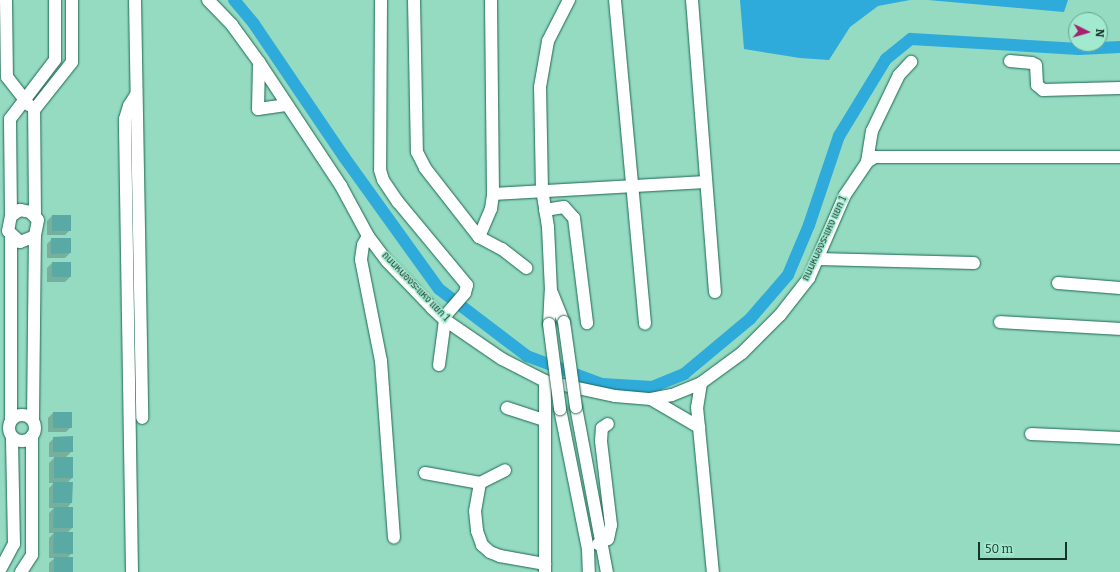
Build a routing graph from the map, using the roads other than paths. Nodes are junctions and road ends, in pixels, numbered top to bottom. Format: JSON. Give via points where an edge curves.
{"nodes":[{"id":1,"x":6,"y":0,"type":"edge"},
{"id":2,"x":55,"y":0,"type":"edge"},
{"id":3,"x":72,"y":0,"type":"edge"},
{"id":4,"x":135,"y":0,"type":"edge"},
{"id":5,"x":208,"y":0,"type":"edge"},
{"id":6,"x":381,"y":0,"type":"edge"},
{"id":7,"x":414,"y":0,"type":"edge"},
{"id":8,"x":491,"y":0,"type":"edge"},
{"id":9,"x":569,"y":0,"type":"edge"},
{"id":10,"x":615,"y":0,"type":"edge"},
{"id":11,"x":692,"y":0,"type":"edge"},
{"id":12,"x":1010,"y":61,"type":"dead end"},
{"id":13,"x":259,"y":62,"type":"junction"},
{"id":14,"x":911,"y":62,"type":"dead end"},
{"id":15,"x":1120,"y":88,"type":"edge"},
{"id":16,"x":136,"y":95,"type":"junction"},
{"id":17,"x":24,"y":100,"type":"junction"},
{"id":18,"x":286,"y":105,"type":"junction"},
{"id":19,"x":34,"y":110,"type":"junction"},
{"id":20,"x":1120,"y":157,"type":"edge"},
{"id":21,"x":867,"y":162,"type":"junction"},
{"id":22,"x":706,"y":182,"type":"junction"},
{"id":23,"x":632,"y":185,"type":"junction"},
{"id":24,"x":542,"y":190,"type":"junction"},
{"id":25,"x":494,"y":194,"type":"junction"},
{"id":26,"x":545,"y":210,"type":"junction"},
{"id":27,"x":35,"y":215,"type":"junction"},
{"id":28,"x":11,"y":216,"type":"junction"},
{"id":29,"x":11,"y":236,"type":"junction"},
{"id":30,"x":35,"y":236,"type":"junction"},
{"id":31,"x":368,"y":236,"type":"junction"},
{"id":32,"x":478,"y":237,"type":"junction"},
{"id":33,"x":818,"y":259,"type":"junction"},
{"id":34,"x":974,"y":263,"type":"dead end"},
{"id":35,"x":526,"y":268,"type":"dead end"},
{"id":36,"x":1058,"y":283,"type":"dead end"},
{"id":37,"x":1120,"y":288,"type":"edge"},
{"id":38,"x":552,"y":292,"type":"junction"},
{"id":39,"x":715,"y":292,"type":"dead end"},
{"id":40,"x":444,"y":319,"type":"junction"},
{"id":41,"x":1000,"y":322,"type":"dead end"},
{"id":42,"x":587,"y":323,"type":"dead end"},
{"id":43,"x":645,"y":324,"type":"dead end"},
{"id":44,"x":1120,"y":329,"type":"edge"},
{"id":45,"x":439,"y":365,"type":"dead end"},
{"id":46,"x":545,"y":381,"type":"junction"},
{"id":47,"x":701,"y":383,"type":"junction"},
{"id":48,"x":651,"y":399,"type":"junction"},
{"id":49,"x":507,"y":408,"type":"dead end"},
{"id":50,"x":142,"y":418,"type":"dead end"},
{"id":51,"x":11,"y":420,"type":"junction"},
{"id":52,"x":33,"y":420,"type":"junction"},
{"id":53,"x":545,"y":420,"type":"junction"},
{"id":54,"x":608,"y":424,"type":"dead end"},
{"id":55,"x":699,"y":427,"type":"junction"},
{"id":56,"x":1031,"y":434,"type":"dead end"},
{"id":57,"x":32,"y":436,"type":"junction"},
{"id":58,"x":12,"y":437,"type":"junction"},
{"id":59,"x":1120,"y":438,"type":"edge"},
{"id":60,"x":505,"y":470,"type":"dead end"},
{"id":61,"x":425,"y":474,"type":"dead end"},
{"id":62,"x":480,"y":483,"type":"junction"},
{"id":63,"x":394,"y":538,"type":"dead end"},
{"id":64,"x":603,"y":542,"type":"junction"},
{"id":65,"x":588,"y":549,"type":"junction"},
{"id":66,"x":545,"y":568,"type":"edge"},
{"id":67,"x":0,"y":570,"type":"edge"},
{"id":68,"x":21,"y":572,"type":"edge"},
{"id":69,"x":132,"y":572,"type":"edge"},
{"id":70,"x":589,"y":572,"type":"edge"},
{"id":71,"x":607,"y":572,"type":"edge"},
{"id":72,"x":713,"y":572,"type":"edge"}],
"edges":[{"from":1,"to":17,"type":"street","via":[[7,77]]},
{"from":2,"to":17,"type":"street","via":[[56,60]]},
{"from":3,"to":19,"type":"street","via":[[72,62]]},
{"from":4,"to":16,"type":"street"},
{"from":5,"to":13,"type":"street","name":"ถนนหนองระแหง แยก 1","via":[[232,25]]},
{"from":6,"to":40,"type":"street","via":[[382,175],[398,202],[466,283],[465,292]]},
{"from":7,"to":32,"type":"street","via":[[418,152],[425,168]]},
{"from":8,"to":25,"type":"street"},
{"from":9,"to":24,"type":"street","via":[[548,41],[540,87]]},
{"from":10,"to":23,"type":"street"},
{"from":11,"to":22,"type":"street"},
{"from":12,"to":15,"type":"street","via":[[1032,62],[1036,65],[1037,85],[1043,90]]},
{"from":13,"to":18,"type":"street","name":"ถนนหนองระแหง แยก 1"},
{"from":13,"to":18,"type":"street","via":[[258,109]]},
{"from":14,"to":21,"type":"street","via":[[899,75],[872,131]]},
{"from":16,"to":50,"type":"street"},
{"from":16,"to":69,"type":"street","via":[[125,119]]},
{"from":17,"to":19,"type":"street"},
{"from":17,"to":28,"type":"street","via":[[10,119]]},
{"from":18,"to":31,"type":"street","name":"ถนนหนองระแหง แยก 1","via":[[341,186]]},
{"from":19,"to":27,"type":"street"},
{"from":20,"to":21,"type":"street","via":[[883,156]]},
{"from":21,"to":33,"type":"street","name":"ถนนหนองระแหง แยก 1","via":[[845,195]]},
{"from":22,"to":23,"type":"street"},
{"from":22,"to":39,"type":"street"},
{"from":23,"to":24,"type":"street"},
{"from":23,"to":43,"type":"street"},
{"from":24,"to":25,"type":"street"},
{"from":24,"to":26,"type":"street"},
{"from":25,"to":32,"type":"street","via":[[491,209]]},
{"from":26,"to":38,"type":"street"},
{"from":26,"to":42,"type":"street","via":[[564,207],[574,218]]},
{"from":27,"to":28,"type":"street","via":[[25,210]]},
{"from":27,"to":30,"type":"street","via":[[39,226]]},
{"from":28,"to":29,"type":"street","via":[[7,226]]},
{"from":29,"to":30,"type":"street","via":[[20,242]]},
{"from":29,"to":51,"type":"street"},
{"from":30,"to":52,"type":"street"},
{"from":31,"to":40,"type":"street","name":"ถนนหนองระแหง แยก 1","via":[[387,261]]},
{"from":31,"to":63,"type":"street","via":[[363,245],[361,260],[381,361]]},
{"from":32,"to":35,"type":"street","via":[[502,249]]},
{"from":33,"to":34,"type":"street"},
{"from":33,"to":47,"type":"street","name":"ถนนหนองระแหง แยก 1","via":[[809,278],[780,315],[742,353]]},
{"from":36,"to":37,"type":"street"},
{"from":38,"to":64,"type":"street","bridge":true,"via":[[564,322],[576,407]]},
{"from":38,"to":65,"type":"street","bridge":true,"via":[[549,324],[560,409]]},
{"from":40,"to":45,"type":"street"},
{"from":40,"to":46,"type":"street","name":"ถนนหนองระแหง แยก 1","via":[[502,359]]},
{"from":41,"to":44,"type":"street"},
{"from":46,"to":48,"type":"street","name":"ถนนหนองระแหง แยก 1","via":[[616,396]]},
{"from":46,"to":53,"type":"street"},
{"from":47,"to":48,"type":"street","name":"ถนนหนองระแหง แยก 1","via":[[672,395]]},
{"from":47,"to":55,"type":"street","via":[[697,408]]},
{"from":48,"to":55,"type":"street"},
{"from":49,"to":53,"type":"street"},
{"from":51,"to":52,"type":"street","via":[[22,415]]},
{"from":51,"to":58,"type":"street","via":[[9,430]]},
{"from":52,"to":57,"type":"street","via":[[35,428]]},
{"from":53,"to":66,"type":"street"},
{"from":54,"to":64,"type":"street","via":[[602,428],[600,441],[611,525],[610,534]]},
{"from":55,"to":72,"type":"street"},
{"from":56,"to":59,"type":"street"},
{"from":57,"to":58,"type":"street","via":[[22,441]]},
{"from":57,"to":68,"type":"street","via":[[32,555]]},
{"from":58,"to":67,"type":"street","via":[[14,544]]},
{"from":60,"to":62,"type":"street"},
{"from":61,"to":62,"type":"street"},
{"from":62,"to":66,"type":"street","via":[[475,511],[477,531],[482,545],[500,556]]},
{"from":64,"to":65,"type":"street"},
{"from":64,"to":71,"type":"street"},
{"from":65,"to":70,"type":"street"}]}
